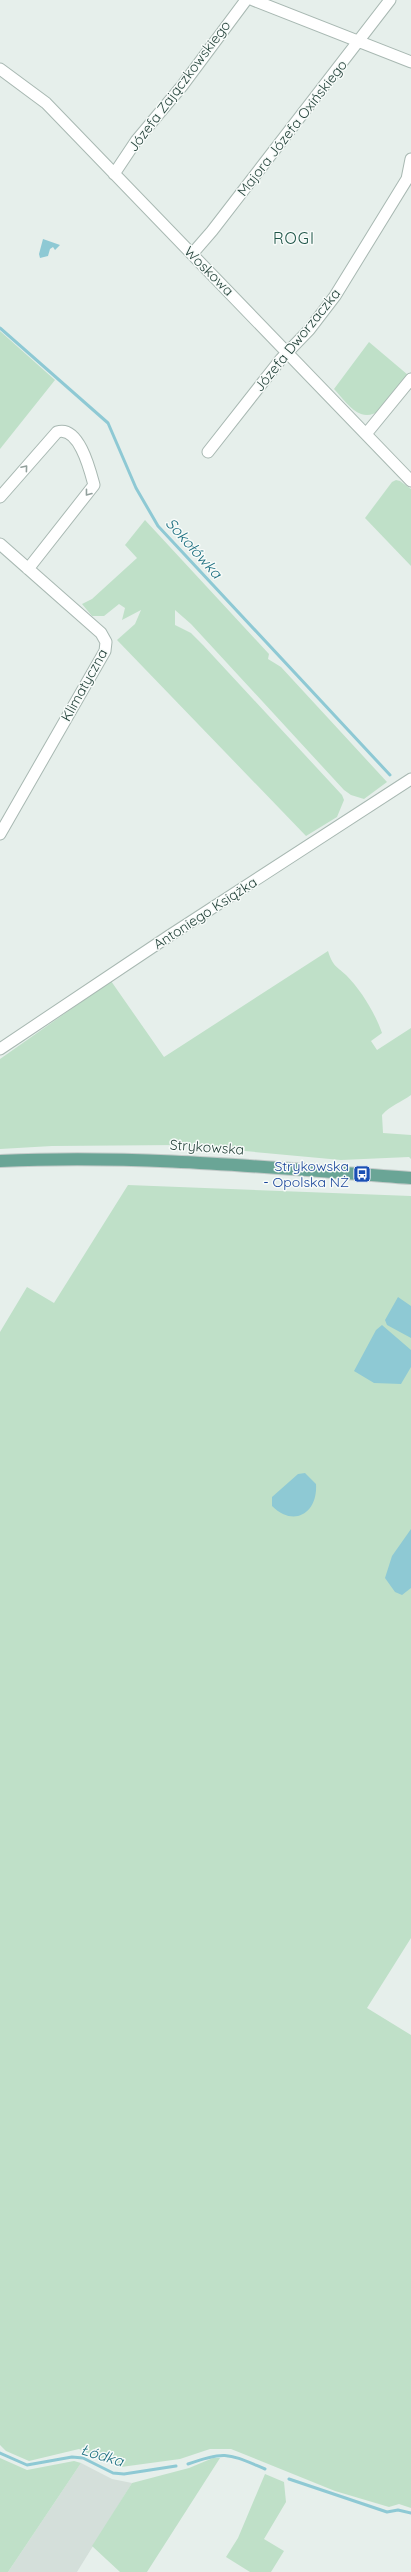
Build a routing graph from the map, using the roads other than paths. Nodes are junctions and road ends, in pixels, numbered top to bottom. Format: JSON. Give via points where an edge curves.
{"nodes":[{"id":1,"x":246,"y":0,"type":"edge"},
{"id":2,"x":253,"y":0,"type":"edge"},
{"id":3,"x":390,"y":0,"type":"edge"},
{"id":4,"x":359,"y":41,"type":"junction"},
{"id":5,"x":411,"y":62,"type":"edge"},
{"id":6,"x":0,"y":69,"type":"edge"},
{"id":7,"x":411,"y":159,"type":"edge"},
{"id":8,"x":114,"y":174,"type":"junction"},
{"id":9,"x":192,"y":254,"type":"junction"},
{"id":10,"x":288,"y":352,"type":"junction"},
{"id":11,"x":411,"y":379,"type":"edge"},
{"id":12,"x":366,"y":434,"type":"junction"},
{"id":13,"x":208,"y":452,"type":"dead end"},
{"id":14,"x":411,"y":481,"type":"edge"},
{"id":15,"x":0,"y":497,"type":"edge"},
{"id":16,"x":0,"y":544,"type":"edge"},
{"id":17,"x":28,"y":569,"type":"junction"},
{"id":18,"x":411,"y":779,"type":"edge"},
{"id":19,"x":0,"y":834,"type":"edge"},
{"id":20,"x":0,"y":1049,"type":"edge"},
{"id":21,"x":0,"y":1161,"type":"edge"},
{"id":22,"x":411,"y":1178,"type":"edge"}],
"edges":[{"from":1,"to":8,"type":"street","name":"Józefa Zajączkowskiego","via":[[182,86],[136,141]]},
{"from":2,"to":4,"type":"street"},
{"from":3,"to":4,"type":"street","name":"Majora Józefa Oxińskiego"},
{"from":4,"to":5,"type":"street"},
{"from":4,"to":9,"type":"street","name":"Majora Józefa Oxińskiego"},
{"from":6,"to":8,"type":"street","name":"Woskowa","via":[[46,103]]},
{"from":7,"to":10,"type":"street","name":"Józefa Dworzaczka","via":[[407,179],[335,296]]},
{"from":8,"to":9,"type":"street","name":"Woskowa"},
{"from":9,"to":10,"type":"street","name":"Woskowa"},
{"from":10,"to":12,"type":"street","name":"Woskowa"},
{"from":10,"to":13,"type":"street","name":"Józefa Dworzaczka"},
{"from":11,"to":12,"type":"street"},
{"from":12,"to":14,"type":"street","name":"Woskowa"},
{"from":15,"to":17,"type":"street","one_way":true,"via":[[57,432],[67,433],[79,443],[94,485]]},
{"from":16,"to":17,"type":"street","name":"Klimatyczna"},
{"from":17,"to":19,"type":"street","name":"Klimatyczna","via":[[101,633],[106,646]]},
{"from":18,"to":20,"type":"street","name":"Antoniego Książka"},
{"from":21,"to":22,"type":"main road","name":"Strykowska","via":[[152,1159]]}]}
